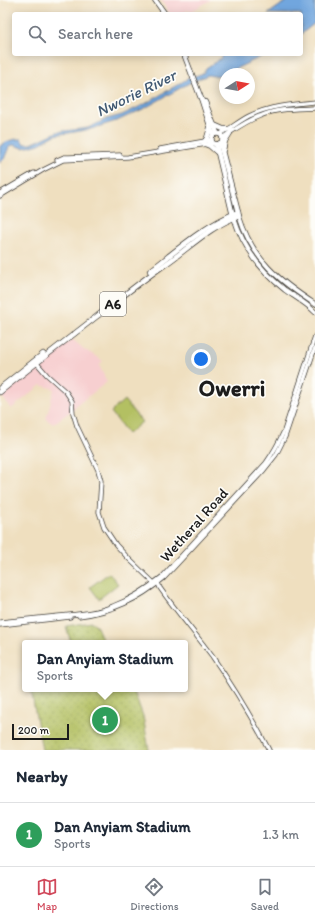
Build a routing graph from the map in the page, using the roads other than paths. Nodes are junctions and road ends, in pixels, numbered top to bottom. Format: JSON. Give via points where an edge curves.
{"nodes":[{"id":1,"x":157,"y":0,"type":"edge"},
{"id":2,"x":166,"y":12,"type":"edge"},
{"id":3,"x":185,"y":56,"type":"edge"},
{"id":4,"x":188,"y":56,"type":"edge"},
{"id":5,"x":192,"y":71,"type":"junction"},
{"id":6,"x":315,"y":102,"type":"edge"},
{"id":7,"x":315,"y":108,"type":"edge"},
{"id":8,"x":212,"y":126,"type":"junction"},
{"id":9,"x":230,"y":131,"type":"junction"},
{"id":10,"x":217,"y":139,"type":"junction"},
{"id":11,"x":205,"y":143,"type":"junction"},
{"id":12,"x":221,"y":153,"type":"junction"},
{"id":13,"x":224,"y":170,"type":"junction"},
{"id":14,"x":0,"y":193,"type":"edge"},
{"id":15,"x":0,"y":196,"type":"edge"},
{"id":16,"x":233,"y":216,"type":"junction"},
{"id":17,"x":235,"y":224,"type":"joint"},
{"id":18,"x":315,"y":304,"type":"edge"},
{"id":19,"x":315,"y":312,"type":"edge"},
{"id":20,"x":315,"y":336,"type":"edge"},
{"id":21,"x":315,"y":348,"type":"edge"},
{"id":22,"x":35,"y":362,"type":"junction"},
{"id":23,"x":0,"y":388,"type":"edge"},
{"id":24,"x":0,"y":392,"type":"edge"},
{"id":25,"x":155,"y":584,"type":"junction"},
{"id":26,"x":0,"y":624,"type":"edge"},
{"id":27,"x":268,"y":750,"type":"edge"}],
"edges":[{"from":1,"to":2,"type":"highway"},
{"from":3,"to":5,"type":"highway","number":"A6"},
{"from":4,"to":5,"type":"highway","number":"A6"},
{"from":5,"to":8,"type":"highway","number":"A6"},
{"from":6,"to":9,"type":"main road","via":[[266,109],[249,116]]},
{"from":7,"to":9,"type":"main road","via":[[268,113]]},
{"from":8,"to":9,"type":"highway"},
{"from":8,"to":10,"type":"highway","number":"A6"},
{"from":8,"to":11,"type":"highway"},
{"from":9,"to":10,"type":"main road"},
{"from":9,"to":12,"type":"highway"},
{"from":10,"to":11,"type":"main road"},
{"from":10,"to":12,"type":"highway","number":"A6"},
{"from":11,"to":12,"type":"highway"},
{"from":11,"to":14,"type":"main road","via":[[128,154],[64,157]]},
{"from":11,"to":15,"type":"main road","via":[[128,157],[65,160]]},
{"from":12,"to":13,"type":"highway","number":"A6"},
{"from":13,"to":16,"type":"highway","number":"A6"},
{"from":13,"to":16,"type":"highway","number":"A6"},
{"from":16,"to":17,"type":"highway","via":[[232,221]]},
{"from":16,"to":18,"type":"main road","via":[[271,271]]},
{"from":16,"to":22,"type":"highway","number":"A6","via":[[201,232]]},
{"from":17,"to":19,"type":"main road","via":[[260,266],[277,283]]},
{"from":20,"to":25,"type":"main road","name":"Wetheral Road","via":[[284,431],[271,456]]},
{"from":21,"to":25,"type":"main road","name":"Wetheral Road","via":[[289,428],[276,455],[175,567]]},
{"from":22,"to":23,"type":"highway","number":"A6"},
{"from":22,"to":24,"type":"highway","number":"A6"},
{"from":22,"to":25,"type":"main road","via":[[72,401],[77,426],[101,481],[99,512],[104,528],[128,559]]},
{"from":25,"to":26,"type":"main road","name":"Wetheral Road","via":[[134,600],[107,611]]},
{"from":25,"to":27,"type":"main road","via":[[208,656]]}]}
